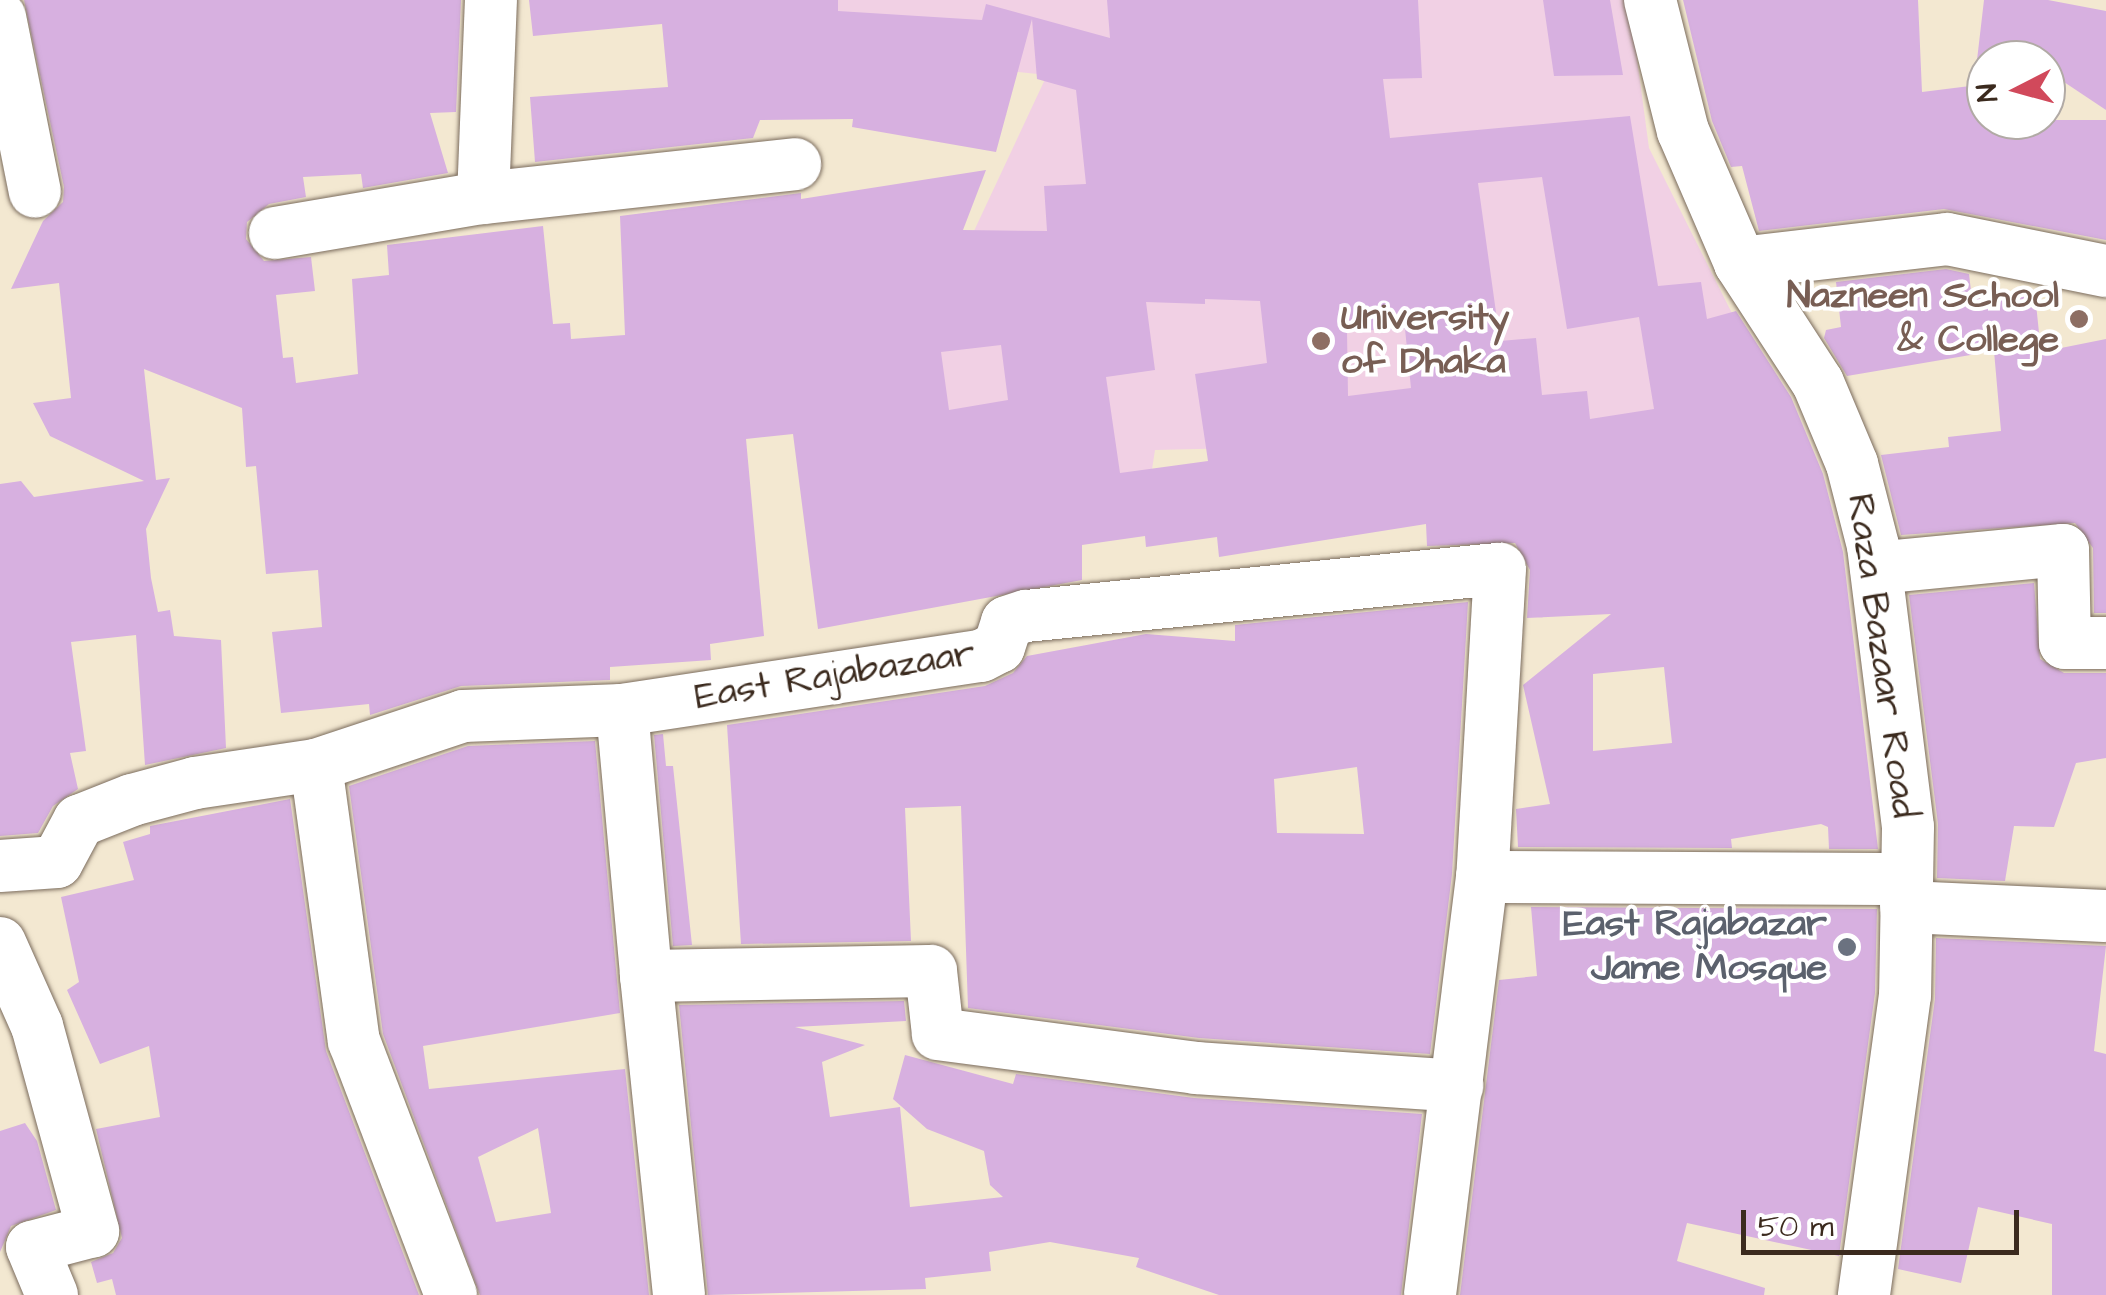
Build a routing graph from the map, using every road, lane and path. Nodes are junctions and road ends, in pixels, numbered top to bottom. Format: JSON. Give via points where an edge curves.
{"nodes":[{"id":1,"x":491,"y":0,"type":"edge"},
{"id":2,"x":1650,"y":0,"type":"edge"},
{"id":3,"x":0,"y":17,"type":"edge"},
{"id":4,"x":794,"y":164,"type":"dead end"},
{"id":5,"x":34,"y":192,"type":"dead end"},
{"id":6,"x":483,"y":198,"type":"junction"},
{"id":7,"x":275,"y":233,"type":"dead end"},
{"id":8,"x":1740,"y":263,"type":"junction"},
{"id":9,"x":2106,"y":271,"type":"edge"},
{"id":10,"x":1876,"y":568,"type":"junction"},
{"id":11,"x":2106,"y":643,"type":"edge"},
{"id":12,"x":622,"y":710,"type":"junction"},
{"id":13,"x":316,"y":764,"type":"junction"},
{"id":14,"x":0,"y":866,"type":"edge"},
{"id":15,"x":1482,"y":877,"type":"junction"},
{"id":16,"x":1906,"y":893,"type":"junction"},
{"id":17,"x":2106,"y":916,"type":"edge"},
{"id":18,"x":0,"y":943,"type":"edge"},
{"id":19,"x":646,"y":976,"type":"junction"},
{"id":20,"x":17,"y":1022,"type":"edge"},
{"id":21,"x":1456,"y":1086,"type":"junction"},
{"id":22,"x":52,"y":1295,"type":"edge"},
{"id":23,"x":451,"y":1295,"type":"edge"},
{"id":24,"x":680,"y":1295,"type":"edge"},
{"id":25,"x":1430,"y":1295,"type":"edge"},
{"id":26,"x":1864,"y":1295,"type":"edge"}],
"edges":[{"from":1,"to":6,"type":"street"},
{"from":2,"to":8,"type":"street","name":"Raza Bazaar Road","via":[[1682,131]]},
{"from":3,"to":5,"type":"street"},
{"from":4,"to":6,"type":"street"},
{"from":6,"to":7,"type":"street"},
{"from":8,"to":9,"type":"street","via":[[1947,240]]},
{"from":8,"to":10,"type":"street","name":"Raza Bazaar Road","via":[[1818,384],[1852,464]]},
{"from":10,"to":11,"type":"street","via":[[2063,550],[2065,643]]},
{"from":10,"to":16,"type":"street","name":"Raza Bazaar Road","via":[[1908,827]]},
{"from":12,"to":13,"type":"street","name":"East Rajabazaar","via":[[463,716]]},
{"from":12,"to":15,"type":"street","name":"East Rajabazaar","via":[[981,656],[999,648],[1007,622],[1026,616],[1500,569]]},
{"from":12,"to":19,"type":"street"},
{"from":13,"to":14,"type":"street","name":"East Rajabazaar","via":[[132,800],[79,821],[57,862]]},
{"from":13,"to":23,"type":"street","via":[[354,1040]]},
{"from":15,"to":16,"type":"street"},
{"from":15,"to":21,"type":"street","name":"East Rajabazaar"},
{"from":16,"to":17,"type":"street"},
{"from":16,"to":26,"type":"street","name":"Raza Bazaar Road","via":[[1905,995]]},
{"from":18,"to":20,"type":"street"},
{"from":19,"to":21,"type":"street","via":[[931,972],[938,1034],[1196,1068]]},
{"from":19,"to":24,"type":"street"},
{"from":20,"to":22,"type":"street","via":[[93,1231],[32,1247]]},
{"from":21,"to":25,"type":"street","name":"East Rajabazaar"}]}
